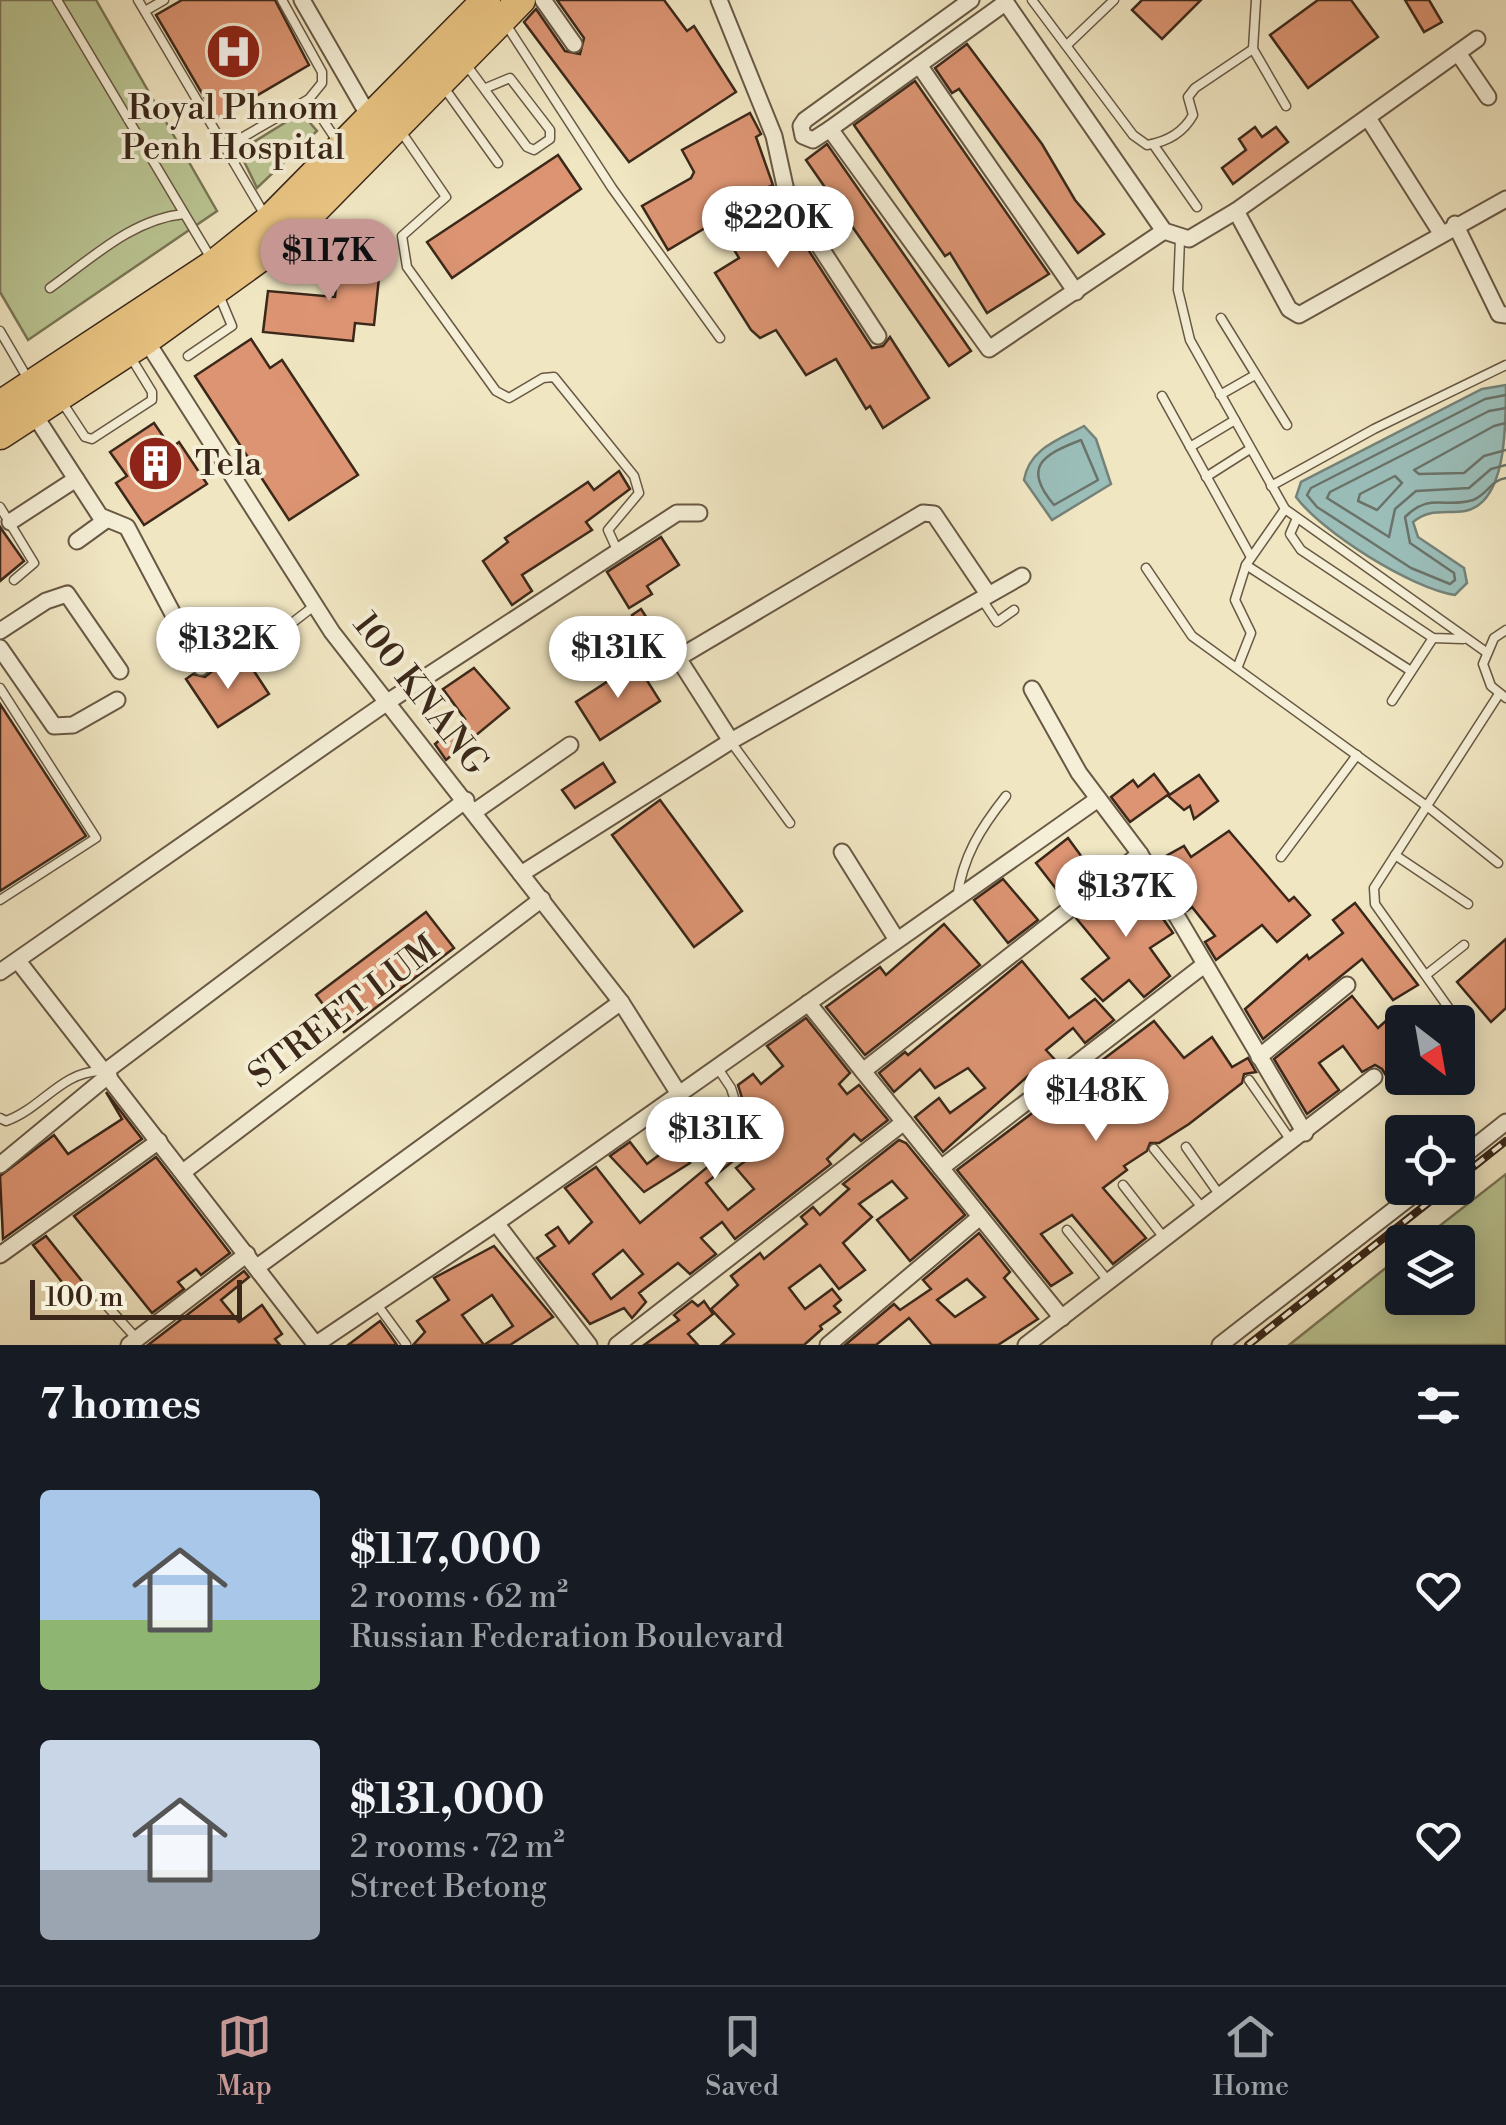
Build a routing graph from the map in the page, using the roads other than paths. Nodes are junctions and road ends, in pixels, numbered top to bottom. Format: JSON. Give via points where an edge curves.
{"nodes":[{"id":1,"x":57,"y":0,"type":"edge"},
{"id":2,"x":138,"y":0,"type":"edge"},
{"id":3,"x":164,"y":0,"type":"edge"},
{"id":4,"x":282,"y":0,"type":"edge"},
{"id":5,"x":302,"y":0,"type":"edge"},
{"id":6,"x":543,"y":0,"type":"edge"},
{"id":7,"x":719,"y":0,"type":"edge"},
{"id":8,"x":971,"y":0,"type":"edge"},
{"id":9,"x":1032,"y":0,"type":"edge"},
{"id":10,"x":1114,"y":0,"type":"edge"},
{"id":11,"x":1256,"y":0,"type":"edge"},
{"id":12,"x":1004,"y":1,"type":"edge"},
{"id":13,"x":503,"y":6,"type":"edge"},
{"id":14,"x":145,"y":12,"type":"junction"},
{"id":15,"x":1478,"y":39,"type":"dead end"},
{"id":16,"x":574,"y":44,"type":"dead end"},
{"id":17,"x":1068,"y":44,"type":"junction"},
{"id":18,"x":1253,"y":49,"type":"junction"},
{"id":19,"x":1458,"y":53,"type":"junction"},
{"id":20,"x":462,"y":60,"type":"junction"},
{"id":21,"x":919,"y":65,"type":"junction"},
{"id":22,"x":439,"y":84,"type":"junction"},
{"id":23,"x":486,"y":88,"type":"junction"},
{"id":24,"x":1488,"y":98,"type":"dead end"},
{"id":25,"x":309,"y":99,"type":"junction"},
{"id":26,"x":1286,"y":106,"type":"dead end"},
{"id":27,"x":1368,"y":118,"type":"junction"},
{"id":28,"x":383,"y":122,"type":"junction"},
{"id":29,"x":830,"y":129,"type":"junction"},
{"id":30,"x":1153,"y":144,"type":"junction"},
{"id":31,"x":224,"y":148,"type":"junction"},
{"id":32,"x":350,"y":156,"type":"junction"},
{"id":33,"x":498,"y":162,"type":"dead end"},
{"id":34,"x":1506,"y":199,"type":"edge"},
{"id":35,"x":1197,"y":208,"type":"dead end"},
{"id":36,"x":1236,"y":212,"type":"junction"},
{"id":37,"x":184,"y":214,"type":"junction"},
{"id":38,"x":269,"y":220,"type":"junction"},
{"id":39,"x":1448,"y":228,"type":"junction"},
{"id":40,"x":1164,"y":231,"type":"junction"},
{"id":41,"x":1180,"y":239,"type":"junction"},
{"id":42,"x":215,"y":278,"type":"junction"},
{"id":43,"x":50,"y":288,"type":"dead end"},
{"id":44,"x":1076,"y":292,"type":"junction"},
{"id":45,"x":1506,"y":315,"type":"edge"},
{"id":46,"x":1221,"y":318,"type":"dead end"},
{"id":47,"x":0,"y":331,"type":"edge"},
{"id":48,"x":878,"y":336,"type":"dead end"},
{"id":49,"x":135,"y":337,"type":"junction"},
{"id":50,"x":720,"y":338,"type":"dead end"},
{"id":51,"x":188,"y":356,"type":"dead end"},
{"id":52,"x":1506,"y":365,"type":"edge"},
{"id":53,"x":1256,"y":376,"type":"junction"},
{"id":54,"x":1162,"y":396,"type":"dead end"},
{"id":55,"x":1220,"y":396,"type":"junction"},
{"id":56,"x":31,"y":400,"type":"edge"},
{"id":57,"x":1235,"y":420,"type":"junction"},
{"id":58,"x":1287,"y":425,"type":"dead end"},
{"id":59,"x":0,"y":435,"type":"edge"},
{"id":60,"x":1190,"y":447,"type":"junction"},
{"id":61,"x":1250,"y":449,"type":"junction"},
{"id":62,"x":1206,"y":477,"type":"junction"},
{"id":63,"x":76,"y":479,"type":"junction"},
{"id":64,"x":1271,"y":486,"type":"junction"},
{"id":65,"x":0,"y":507,"type":"edge"},
{"id":66,"x":1284,"y":509,"type":"junction"},
{"id":67,"x":699,"y":513,"type":"dead end"},
{"id":68,"x":1297,"y":518,"type":"junction"},
{"id":69,"x":106,"y":520,"type":"junction"},
{"id":70,"x":10,"y":522,"type":"junction"},
{"id":71,"x":76,"y":542,"type":"dead end"},
{"id":72,"x":618,"y":552,"type":"junction"},
{"id":73,"x":1248,"y":561,"type":"junction"},
{"id":74,"x":1146,"y":568,"type":"dead end"},
{"id":75,"x":1022,"y":576,"type":"dead end"},
{"id":76,"x":14,"y":580,"type":"dead end"},
{"id":77,"x":985,"y":596,"type":"junction"},
{"id":78,"x":314,"y":606,"type":"junction"},
{"id":79,"x":1014,"y":610,"type":"dead end"},
{"id":80,"x":1506,"y":630,"type":"edge"},
{"id":81,"x":0,"y":631,"type":"edge"},
{"id":82,"x":1433,"y":638,"type":"junction"},
{"id":83,"x":1463,"y":639,"type":"junction"},
{"id":84,"x":0,"y":648,"type":"edge"},
{"id":85,"x":1486,"y":652,"type":"junction"},
{"id":86,"x":1238,"y":666,"type":"junction"},
{"id":87,"x":201,"y":667,"type":"joint"},
{"id":88,"x":1411,"y":671,"type":"junction"},
{"id":89,"x":120,"y":672,"type":"dead end"},
{"id":90,"x":0,"y":688,"type":"edge"},
{"id":91,"x":1032,"y":688,"type":"dead end"},
{"id":92,"x":1502,"y":696,"type":"edge"},
{"id":93,"x":116,"y":700,"type":"dead end"},
{"id":94,"x":1392,"y":701,"type":"dead end"},
{"id":95,"x":386,"y":703,"type":"junction"},
{"id":96,"x":731,"y":741,"type":"junction"},
{"id":97,"x":570,"y":745,"type":"dead end"},
{"id":98,"x":1357,"y":755,"type":"junction"},
{"id":99,"x":1006,"y":796,"type":"dead end"},
{"id":100,"x":1098,"y":798,"type":"junction"},
{"id":101,"x":470,"y":806,"type":"junction"},
{"id":102,"x":1428,"y":806,"type":"junction"},
{"id":103,"x":790,"y":823,"type":"dead end"},
{"id":104,"x":842,"y":852,"type":"dead end"},
{"id":105,"x":1140,"y":854,"type":"junction"},
{"id":106,"x":1395,"y":855,"type":"junction"},
{"id":107,"x":1281,"y":857,"type":"dead end"},
{"id":108,"x":1498,"y":863,"type":"dead end"},
{"id":109,"x":521,"y":874,"type":"junction"},
{"id":110,"x":957,"y":898,"type":"junction"},
{"id":111,"x":0,"y":900,"type":"edge"},
{"id":112,"x":542,"y":900,"type":"junction"},
{"id":113,"x":1468,"y":904,"type":"dead end"},
{"id":114,"x":897,"y":940,"type":"junction"},
{"id":115,"x":1464,"y":945,"type":"dead end"},
{"id":116,"x":18,"y":961,"type":"junction"},
{"id":117,"x":1204,"y":965,"type":"junction"},
{"id":118,"x":0,"y":972,"type":"edge"},
{"id":119,"x":1426,"y":975,"type":"junction"},
{"id":120,"x":1347,"y":984,"type":"dead end"},
{"id":121,"x":620,"y":1002,"type":"junction"},
{"id":122,"x":808,"y":1003,"type":"junction"},
{"id":123,"x":1447,"y":1005,"type":"edge"},
{"id":124,"x":1259,"y":1057,"type":"junction"},
{"id":125,"x":717,"y":1067,"type":"junction"},
{"id":126,"x":863,"y":1071,"type":"junction"},
{"id":127,"x":107,"y":1073,"type":"junction"},
{"id":128,"x":1374,"y":1077,"type":"dead end"},
{"id":129,"x":1248,"y":1080,"type":"dead end"},
{"id":130,"x":674,"y":1098,"type":"junction"},
{"id":131,"x":0,"y":1118,"type":"edge"},
{"id":132,"x":904,"y":1122,"type":"junction"},
{"id":133,"x":1506,"y":1122,"type":"edge"},
{"id":134,"x":1299,"y":1138,"type":"junction"},
{"id":135,"x":747,"y":1139,"type":"dead end"},
{"id":136,"x":159,"y":1141,"type":"junction"},
{"id":137,"x":1186,"y":1146,"type":"dead end"},
{"id":138,"x":1475,"y":1147,"type":"edge"},
{"id":139,"x":702,"y":1149,"type":"dead end"},
{"id":140,"x":1154,"y":1149,"type":"dead end"},
{"id":141,"x":0,"y":1166,"type":"edge"},
{"id":142,"x":941,"y":1168,"type":"junction"},
{"id":143,"x":183,"y":1172,"type":"junction"},
{"id":144,"x":1123,"y":1185,"type":"dead end"},
{"id":145,"x":1221,"y":1197,"type":"junction"},
{"id":146,"x":1400,"y":1205,"type":"edge"},
{"id":147,"x":1204,"y":1210,"type":"junction"},
{"id":148,"x":980,"y":1217,"type":"junction"},
{"id":149,"x":496,"y":1223,"type":"junction"},
{"id":150,"x":1067,"y":1230,"type":"dead end"},
{"id":151,"x":1165,"y":1240,"type":"junction"},
{"id":152,"x":0,"y":1254,"type":"edge"},
{"id":153,"x":252,"y":1260,"type":"junction"},
{"id":154,"x":1108,"y":1282,"type":"junction"},
{"id":155,"x":98,"y":1296,"type":"dead end"},
{"id":156,"x":376,"y":1304,"type":"junction"},
{"id":157,"x":1062,"y":1318,"type":"junction"},
{"id":158,"x":133,"y":1342,"type":"edge"},
{"id":159,"x":406,"y":1344,"type":"edge"},
{"id":160,"x":316,"y":1345,"type":"edge"},
{"id":161,"x":589,"y":1345,"type":"edge"},
{"id":162,"x":617,"y":1345,"type":"edge"},
{"id":163,"x":828,"y":1345,"type":"edge"},
{"id":164,"x":1026,"y":1345,"type":"edge"},
{"id":165,"x":1220,"y":1345,"type":"edge"}],
"edges":[{"from":1,"to":37,"type":"lane"},
{"from":2,"to":14,"type":"lane"},
{"from":3,"to":14,"type":"lane"},
{"from":4,"to":25,"type":"lane","via":[[322,72]]},
{"from":5,"to":28,"type":"street"},
{"from":6,"to":16,"type":"street"},
{"from":7,"to":48,"type":"street","via":[[774,136],[790,209]]},
{"from":8,"to":29,"type":"street","via":[[800,130],[814,140]]},
{"from":9,"to":17,"type":"lane"},
{"from":10,"to":17,"type":"lane"},
{"from":11,"to":18,"type":"lane"},
{"from":12,"to":21,"type":"street"},
{"from":12,"to":40,"type":"street"},
{"from":13,"to":20,"type":"highway"},
{"from":13,"to":28,"type":"highway"},
{"from":13,"to":50,"type":"lane","via":[[612,188]]},
{"from":14,"to":31,"type":"lane"},
{"from":15,"to":19,"type":"street"},
{"from":17,"to":30,"type":"lane","via":[[1133,135]]},
{"from":18,"to":26,"type":"lane"},
{"from":18,"to":30,"type":"lane","via":[[1195,88],[1186,127]]},
{"from":19,"to":24,"type":"street"},
{"from":19,"to":27,"type":"street"},
{"from":20,"to":22,"type":"highway"},
{"from":20,"to":23,"type":"lane"},
{"from":21,"to":29,"type":"street"},
{"from":21,"to":44,"type":"street"},
{"from":22,"to":28,"type":"highway"},
{"from":22,"to":33,"type":"lane"},
{"from":23,"to":23,"type":"lane","via":[[527,147],[534,150],[550,139],[510,78]]},
{"from":25,"to":31,"type":"lane"},
{"from":25,"to":32,"type":"lane"},
{"from":27,"to":36,"type":"street"},
{"from":27,"to":39,"type":"street"},
{"from":28,"to":32,"type":"highway"},
{"from":28,"to":72,"type":"lane","via":[[446,197],[402,236],[407,267],[496,391],[509,398],[554,377],[634,476],[639,493],[608,530]]},
{"from":29,"to":44,"type":"street","via":[[989,349]]},
{"from":30,"to":35,"type":"lane"},
{"from":31,"to":38,"type":"lane"},
{"from":32,"to":38,"type":"highway"},
{"from":32,"to":42,"type":"highway","via":[[286,238]]},
{"from":34,"to":39,"type":"street"},
{"from":36,"to":39,"type":"street","via":[[1293,314]]},
{"from":36,"to":41,"type":"street"},
{"from":37,"to":42,"type":"lane"},
{"from":37,"to":43,"type":"lane","via":[[138,226]]},
{"from":38,"to":42,"type":"highway"},
{"from":39,"to":45,"type":"street","via":[[1499,314]]},
{"from":40,"to":41,"type":"street"},
{"from":40,"to":44,"type":"street"},
{"from":41,"to":55,"type":"lane","via":[[1185,324]]},
{"from":42,"to":49,"type":"highway"},
{"from":42,"to":51,"type":"lane","via":[[232,326]]},
{"from":46,"to":53,"type":"lane"},
{"from":47,"to":56,"type":"lane"},
{"from":49,"to":56,"type":"highway"},
{"from":49,"to":56,"type":"lane","via":[[152,400],[92,439]]},
{"from":49,"to":78,"type":"street","name":"100 KNANG"},
{"from":52,"to":64,"type":"lane"},
{"from":53,"to":55,"type":"lane"},
{"from":53,"to":58,"type":"lane"},
{"from":54,"to":60,"type":"lane"},
{"from":55,"to":57,"type":"lane"},
{"from":56,"to":59,"type":"highway"},
{"from":56,"to":63,"type":"street"},
{"from":57,"to":60,"type":"lane"},
{"from":57,"to":61,"type":"lane"},
{"from":60,"to":62,"type":"lane"},
{"from":61,"to":62,"type":"lane"},
{"from":61,"to":64,"type":"lane"},
{"from":62,"to":73,"type":"lane"},
{"from":63,"to":69,"type":"street"},
{"from":63,"to":70,"type":"street"},
{"from":64,"to":66,"type":"lane"},
{"from":65,"to":70,"type":"lane"},
{"from":66,"to":68,"type":"lane"},
{"from":66,"to":73,"type":"lane"},
{"from":67,"to":72,"type":"street","via":[[677,513]]},
{"from":68,"to":82,"type":"lane","via":[[1290,534],[1294,544]]},
{"from":68,"to":83,"type":"lane","via":[[1454,626]]},
{"from":69,"to":71,"type":"street"},
{"from":69,"to":87,"type":"street","via":[[127,528]]},
{"from":70,"to":76,"type":"lane","via":[[34,564]]},
{"from":72,"to":95,"type":"street"},
{"from":73,"to":86,"type":"lane","via":[[1235,600],[1252,633]]},
{"from":73,"to":88,"type":"lane"},
{"from":74,"to":86,"type":"lane","via":[[1192,636]]},
{"from":75,"to":77,"type":"street"},
{"from":77,"to":79,"type":"lane","via":[[998,622]]},
{"from":77,"to":96,"type":"street"},
{"from":77,"to":96,"type":"street","via":[[934,514],[852,553],[678,658]]},
{"from":78,"to":87,"type":"lane","via":[[240,663],[230,650]]},
{"from":78,"to":95,"type":"street","name":"100 KNANG"},
{"from":80,"to":85,"type":"lane"},
{"from":81,"to":89,"type":"street","via":[[66,594]]},
{"from":82,"to":83,"type":"lane"},
{"from":82,"to":88,"type":"lane"},
{"from":83,"to":85,"type":"lane"},
{"from":84,"to":93,"type":"street","via":[[54,726],[73,725]]},
{"from":85,"to":92,"type":"lane","via":[[1485,676]]},
{"from":86,"to":98,"type":"lane"},
{"from":88,"to":94,"type":"lane"},
{"from":90,"to":111,"type":"lane","via":[[96,838]]},
{"from":91,"to":100,"type":"street"},
{"from":92,"to":102,"type":"lane"},
{"from":95,"to":101,"type":"street","name":"100 KNANG"},
{"from":95,"to":116,"type":"street"},
{"from":96,"to":103,"type":"lane"},
{"from":96,"to":109,"type":"street"},
{"from":97,"to":101,"type":"street"},
{"from":98,"to":102,"type":"lane"},
{"from":98,"to":107,"type":"lane"},
{"from":99,"to":110,"type":"lane","via":[[962,864]]},
{"from":100,"to":105,"type":"street"},
{"from":100,"to":110,"type":"street"},
{"from":101,"to":109,"type":"street","name":"100 KNANG"},
{"from":101,"to":127,"type":"street"},
{"from":102,"to":106,"type":"lane"},
{"from":102,"to":108,"type":"lane"},
{"from":104,"to":114,"type":"street"},
{"from":105,"to":117,"type":"street"},
{"from":105,"to":126,"type":"street"},
{"from":106,"to":113,"type":"lane"},
{"from":106,"to":119,"type":"lane","via":[[1374,888],[1375,904]]},
{"from":109,"to":112,"type":"street","name":"100 KNANG"},
{"from":110,"to":114,"type":"street"},
{"from":112,"to":121,"type":"street","name":"100 KNANG"},
{"from":112,"to":143,"type":"street","name":"STREET LUM"},
{"from":114,"to":122,"type":"street"},
{"from":115,"to":119,"type":"lane"},
{"from":116,"to":118,"type":"street"},
{"from":116,"to":127,"type":"street"},
{"from":117,"to":124,"type":"street"},
{"from":117,"to":142,"type":"street"},
{"from":119,"to":123,"type":"lane"},
{"from":120,"to":124,"type":"street"},
{"from":121,"to":130,"type":"street","name":"100 KNANG"},
{"from":121,"to":153,"type":"street"},
{"from":122,"to":125,"type":"street"},
{"from":122,"to":126,"type":"street"},
{"from":124,"to":134,"type":"street"},
{"from":125,"to":130,"type":"street"},
{"from":125,"to":135,"type":"lane"},
{"from":126,"to":132,"type":"street"},
{"from":127,"to":131,"type":"lane","via":[[78,1074],[27,1112]]},
{"from":127,"to":136,"type":"street"},
{"from":127,"to":141,"type":"street"},
{"from":128,"to":134,"type":"street"},
{"from":129,"to":134,"type":"lane"},
{"from":130,"to":139,"type":"lane"},
{"from":130,"to":149,"type":"street"},
{"from":132,"to":142,"type":"street"},
{"from":132,"to":162,"type":"street"},
{"from":133,"to":138,"type":"street"},
{"from":134,"to":145,"type":"street"},
{"from":136,"to":143,"type":"street"},
{"from":136,"to":152,"type":"street"},
{"from":137,"to":145,"type":"lane"},
{"from":140,"to":147,"type":"lane"},
{"from":142,"to":148,"type":"street"},
{"from":143,"to":153,"type":"street"},
{"from":144,"to":151,"type":"lane"},
{"from":145,"to":147,"type":"street"},
{"from":146,"to":165,"type":"street"},
{"from":147,"to":151,"type":"street"},
{"from":148,"to":157,"type":"street"},
{"from":148,"to":163,"type":"street"},
{"from":149,"to":156,"type":"street"},
{"from":149,"to":161,"type":"street"},
{"from":150,"to":154,"type":"lane"},
{"from":151,"to":154,"type":"street"},
{"from":153,"to":158,"type":"street"},
{"from":153,"to":160,"type":"street"},
{"from":154,"to":157,"type":"street"},
{"from":155,"to":158,"type":"lane"},
{"from":156,"to":159,"type":"lane"},
{"from":156,"to":160,"type":"street"},
{"from":157,"to":164,"type":"street"}]}
